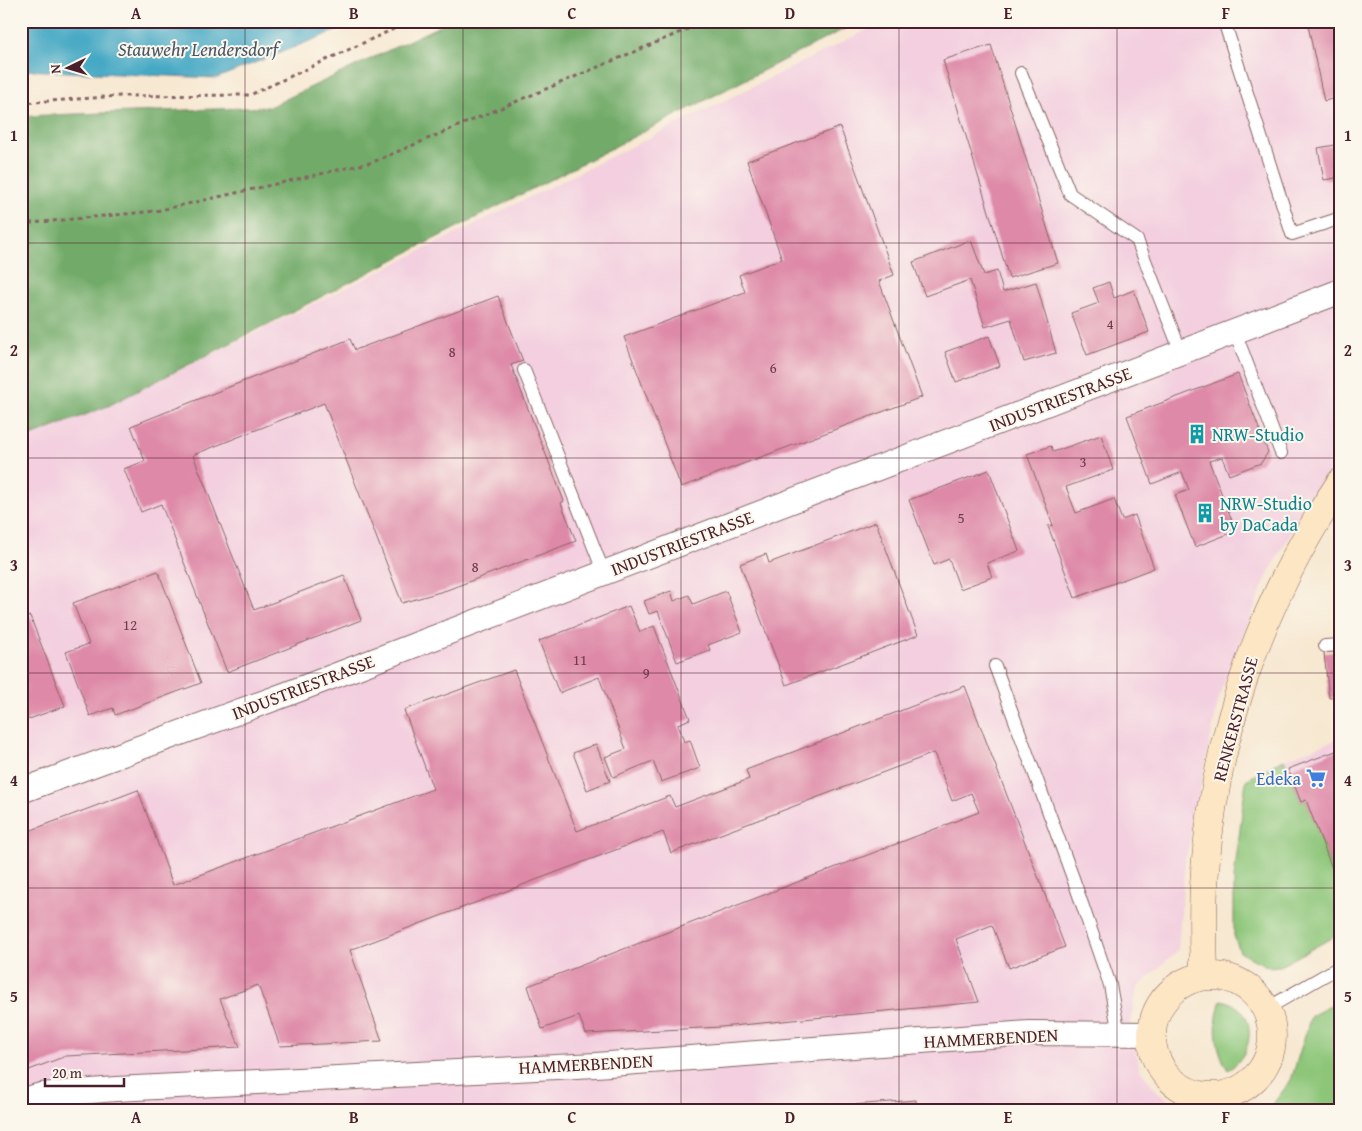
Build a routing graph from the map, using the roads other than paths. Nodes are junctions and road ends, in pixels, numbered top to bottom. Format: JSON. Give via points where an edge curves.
{"nodes":[{"id":1,"x":1224,"y":21,"type":"edge"},
{"id":2,"x":1020,"y":73,"type":"dead end"},
{"id":3,"x":1341,"y":218,"type":"edge"},
{"id":4,"x":1341,"y":291,"type":"edge"},
{"id":5,"x":1235,"y":332,"type":"junction"},
{"id":6,"x":1181,"y":352,"type":"junction"},
{"id":7,"x":524,"y":370,"type":"dead end"},
{"id":8,"x":1282,"y":453,"type":"dead end"},
{"id":9,"x":1341,"y":482,"type":"edge"},
{"id":10,"x":604,"y":573,"type":"junction"},
{"id":11,"x":1341,"y":645,"type":"edge"},
{"id":12,"x":1325,"y":646,"type":"dead end"},
{"id":13,"x":995,"y":666,"type":"dead end"},
{"id":14,"x":22,"y":789,"type":"edge"},
{"id":15,"x":1341,"y":966,"type":"edge"},
{"id":16,"x":1204,"y":976,"type":"junction"},
{"id":17,"x":1266,"y":1009,"type":"junction"},
{"id":18,"x":1119,"y":1034,"type":"junction"},
{"id":19,"x":1152,"y":1034,"type":"junction"},
{"id":20,"x":21,"y":1101,"type":"edge"},
{"id":21,"x":1222,"y":1103,"type":"edge"}],
"edges":[{"from":1,"to":3,"type":"lane","via":[[1292,234]]},
{"from":2,"to":6,"type":"lane","via":[[1070,194],[1137,240]]},
{"from":4,"to":5,"type":"street","name":"INDUSTRIESTRASSE"},
{"from":5,"to":6,"type":"street","name":"INDUSTRIESTRASSE"},
{"from":5,"to":8,"type":"lane"},
{"from":6,"to":10,"type":"street","name":"INDUSTRIESTRASSE"},
{"from":7,"to":10,"type":"lane"},
{"from":9,"to":16,"type":"street","name":"RENKERSTRASSE","via":[[1319,514],[1282,582],[1238,696],[1218,780],[1206,859]]},
{"from":10,"to":14,"type":"street","name":"INDUSTRIESTRASSE","via":[[287,694]]},
{"from":11,"to":12,"type":"lane"},
{"from":13,"to":18,"type":"lane","via":[[1074,878],[1110,985]]},
{"from":15,"to":17,"type":"lane"},
{"from":16,"to":17,"type":"street","via":[[1219,976],[1246,987]]},
{"from":16,"to":19,"type":"street","via":[[1182,984],[1168,996],[1158,1011]]},
{"from":17,"to":21,"type":"street","via":[[1272,1041],[1265,1064],[1250,1083]]},
{"from":18,"to":19,"type":"street","name":"HAMMERBENDEN"},
{"from":18,"to":20,"type":"street","name":"HAMMERBENDEN","via":[[1029,1033],[596,1064],[41,1094]]},
{"from":19,"to":21,"type":"street","via":[[1155,1055],[1170,1078],[1180,1087]]}]}
